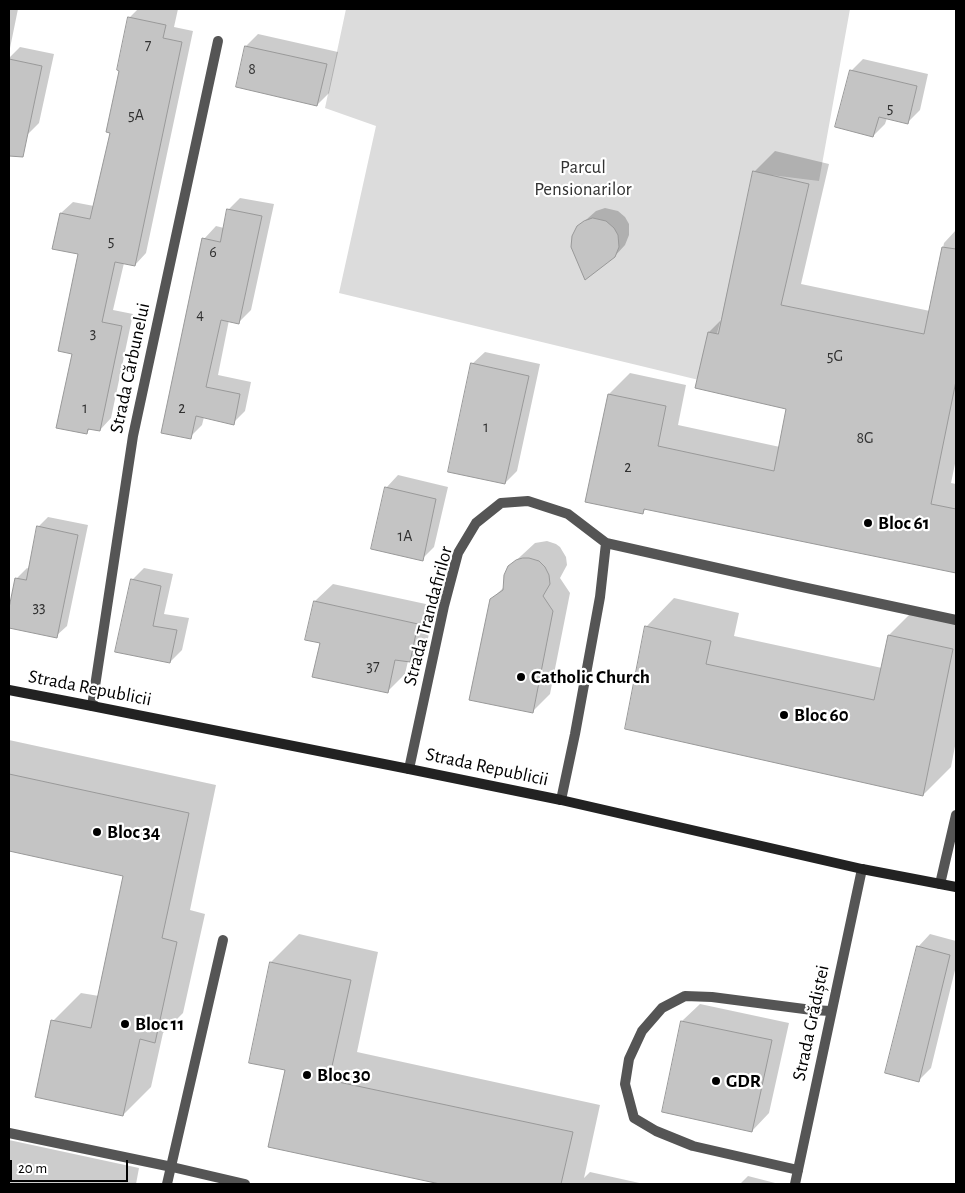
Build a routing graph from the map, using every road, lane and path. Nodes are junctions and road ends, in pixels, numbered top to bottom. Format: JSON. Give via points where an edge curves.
{"nodes":[{"id":1,"x":218,"y":41,"type":"dead end"},
{"id":2,"x":606,"y":543,"type":"junction"},
{"id":3,"x":956,"y":620,"type":"edge"},
{"id":4,"x":9,"y":690,"type":"edge"},
{"id":5,"x":92,"y":706,"type":"junction"},
{"id":6,"x":409,"y":769,"type":"junction"},
{"id":7,"x":561,"y":800,"type":"junction"},
{"id":8,"x":956,"y":815,"type":"edge"},
{"id":9,"x":862,"y":869,"type":"junction"},
{"id":10,"x":940,"y":884,"type":"junction"},
{"id":11,"x":956,"y":887,"type":"edge"},
{"id":12,"x":223,"y":940,"type":"dead end"},
{"id":13,"x":831,"y":1011,"type":"junction"},
{"id":14,"x":9,"y":1133,"type":"edge"},
{"id":15,"x":172,"y":1167,"type":"junction"},
{"id":16,"x":798,"y":1170,"type":"junction"},
{"id":17,"x":167,"y":1184,"type":"edge"},
{"id":18,"x":245,"y":1184,"type":"edge"},
{"id":19,"x":795,"y":1184,"type":"edge"}],
"edges":[{"from":1,"to":5,"type":"street","name":"Strada Cărbunelui","via":[[133,436]]},
{"from":2,"to":3,"type":"street"},
{"from":2,"to":6,"type":"street","name":"Strada Trandafirilor","via":[[568,514],[528,501],[501,503],[476,523],[458,553]]},
{"from":2,"to":7,"type":"street","via":[[600,597]]},
{"from":4,"to":5,"type":"main road","name":"Strada Republicii"},
{"from":5,"to":6,"type":"main road","name":"Strada Republicii"},
{"from":6,"to":7,"type":"main road","name":"Strada Republicii"},
{"from":7,"to":9,"type":"main road","name":"Strada Republicii"},
{"from":8,"to":10,"type":"street"},
{"from":9,"to":10,"type":"main road","name":"Strada Republicii"},
{"from":9,"to":13,"type":"street","name":"Strada Grădiștei"},
{"from":10,"to":11,"type":"main road","name":"Strada Republicii"},
{"from":12,"to":15,"type":"street"},
{"from":13,"to":16,"type":"street","name":"Strada Grădiștei"},
{"from":13,"to":16,"type":"street","via":[[685,996],[662,1008],[642,1031],[629,1059],[626,1084],[634,1118],[693,1146]]},
{"from":14,"to":15,"type":"street"},
{"from":15,"to":17,"type":"street"},
{"from":15,"to":18,"type":"street"},
{"from":16,"to":19,"type":"street","name":"Strada Grădiștei"}]}
